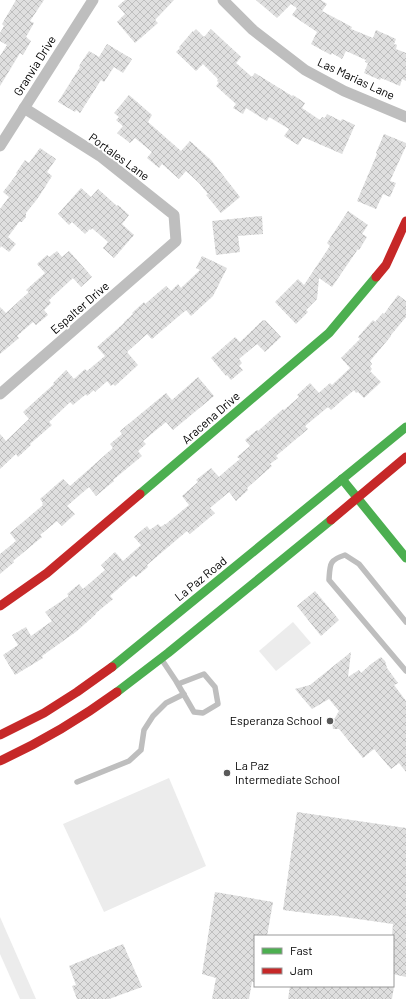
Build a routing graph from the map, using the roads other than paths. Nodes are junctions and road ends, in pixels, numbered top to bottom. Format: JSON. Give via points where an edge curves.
{"nodes":[{"id":1,"x":93,"y":0,"type":"edge"},
{"id":2,"x":223,"y":0,"type":"edge"},
{"id":3,"x":24,"y":108,"type":"junction"},
{"id":4,"x":406,"y":117,"type":"edge"},
{"id":5,"x":0,"y":146,"type":"edge"},
{"id":6,"x":406,"y":220,"type":"edge"},
{"id":7,"x":176,"y":241,"type":"joint"},
{"id":8,"x":0,"y":394,"type":"edge"},
{"id":9,"x":406,"y":426,"type":"edge"},
{"id":10,"x":406,"y":457,"type":"edge"},
{"id":11,"x":342,"y":479,"type":"junction"},
{"id":12,"x":357,"y":498,"type":"junction"},
{"id":13,"x":406,"y":558,"type":"edge"},
{"id":14,"x":0,"y":606,"type":"edge"},
{"id":15,"x":406,"y":622,"type":"edge"},
{"id":16,"x":160,"y":658,"type":"junction"},
{"id":17,"x":406,"y":671,"type":"edge"},
{"id":18,"x":178,"y":684,"type":"junction"},
{"id":19,"x":184,"y":694,"type":"junction"},
{"id":20,"x":0,"y":735,"type":"edge"},
{"id":21,"x":0,"y":761,"type":"edge"},
{"id":22,"x":77,"y":782,"type":"dead end"}],
"edges":[{"from":1,"to":3,"type":"street","name":"Granvia Drive"},
{"from":2,"to":4,"type":"street","name":"Las Marias Lane","via":[[253,30],[305,70],[344,91]]},
{"from":3,"to":5,"type":"street","name":"Granvia Drive"},
{"from":3,"to":7,"type":"street","name":"Portales Lane","via":[[100,156],[174,214]]},
{"from":6,"to":14,"type":"main road","name":"Aracena Drive","via":[[386,265],[329,333],[47,573]]},
{"from":7,"to":8,"type":"street","name":"Espalter Drive"},
{"from":9,"to":11,"type":"main road","name":"La Paz Road"},
{"from":10,"to":12,"type":"main road"},
{"from":11,"to":12,"type":"main road"},
{"from":11,"to":20,"type":"main road","name":"La Paz Road","via":[[115,665],[44,713]]},
{"from":12,"to":13,"type":"main road"},
{"from":12,"to":16,"type":"main road"},
{"from":15,"to":17,"type":"lane","via":[[359,564],[345,555],[336,558],[329,566],[328,580]]},
{"from":16,"to":18,"type":"lane"},
{"from":16,"to":21,"type":"main road","via":[[77,720]]},
{"from":18,"to":19,"type":"lane"},
{"from":18,"to":19,"type":"lane","via":[[204,674],[215,687],[218,704],[203,714],[194,712]]},
{"from":19,"to":22,"type":"lane","via":[[166,703],[153,716],[144,730],[141,750],[129,761]]}]}
